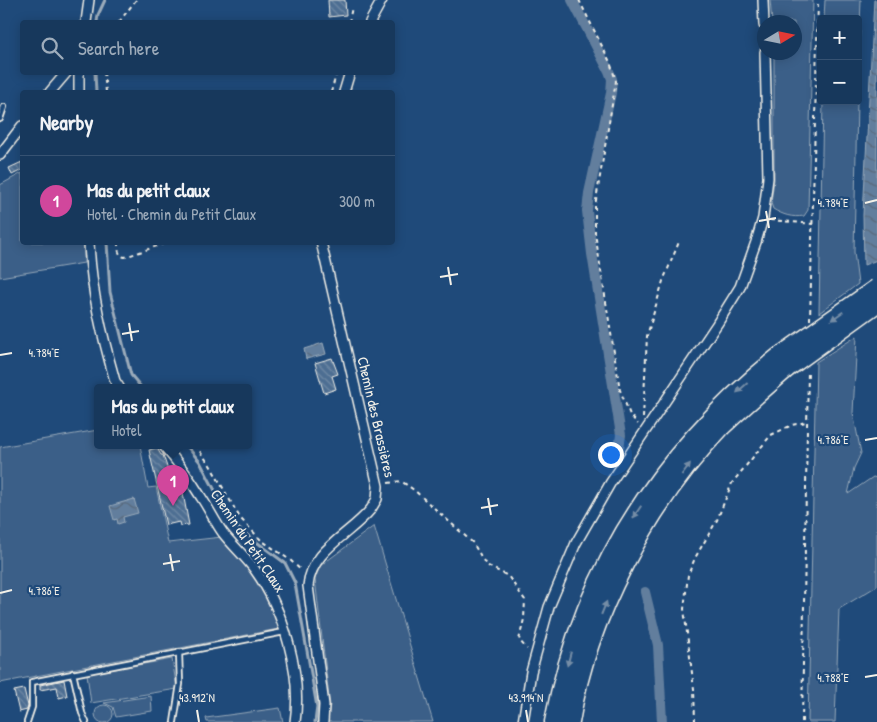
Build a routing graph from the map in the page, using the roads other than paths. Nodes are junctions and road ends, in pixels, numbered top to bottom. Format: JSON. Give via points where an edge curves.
{"nodes":[{"id":1,"x":89,"y":0,"type":"edge"},
{"id":2,"x":382,"y":0,"type":"edge"},
{"id":3,"x":763,"y":0,"type":"edge"},
{"id":4,"x":764,"y":15,"type":"edge"},
{"id":5,"x":86,"y":20,"type":"edge"},
{"id":6,"x":371,"y":20,"type":"edge"},
{"id":7,"x":765,"y":60,"type":"edge"},
{"id":8,"x":64,"y":75,"type":"edge"},
{"id":9,"x":79,"y":75,"type":"edge"},
{"id":10,"x":349,"y":75,"type":"edge"},
{"id":11,"x":52,"y":90,"type":"edge"},
{"id":12,"x":80,"y":90,"type":"edge"},
{"id":13,"x":345,"y":90,"type":"edge"},
{"id":14,"x":4,"y":107,"type":"dead end"},
{"id":15,"x":0,"y":118,"type":"edge"},
{"id":16,"x":20,"y":129,"type":"edge"},
{"id":17,"x":0,"y":155,"type":"edge"},
{"id":18,"x":89,"y":245,"type":"edge"},
{"id":19,"x":321,"y":245,"type":"edge"},
{"id":20,"x":877,"y":288,"type":"edge"},
{"id":21,"x":877,"y":304,"type":"edge"},
{"id":22,"x":783,"y":362,"type":"junction"},
{"id":23,"x":118,"y":384,"type":"edge"},
{"id":24,"x":166,"y":449,"type":"edge"},
{"id":25,"x":286,"y":632,"type":"junction"},
{"id":26,"x":179,"y":652,"type":"junction"},
{"id":27,"x":73,"y":673,"type":"junction"},
{"id":28,"x":27,"y":722,"type":"edge"},
{"id":29,"x":86,"y":722,"type":"edge"},
{"id":30,"x":174,"y":722,"type":"edge"},
{"id":31,"x":295,"y":722,"type":"edge"},
{"id":32,"x":323,"y":722,"type":"edge"},
{"id":33,"x":523,"y":722,"type":"edge"},
{"id":34,"x":554,"y":722,"type":"edge"},
{"id":35,"x":570,"y":722,"type":"edge"}],
"edges":[{"from":1,"to":5,"type":"street"},
{"from":2,"to":6,"type":"street"},
{"from":3,"to":4,"type":"street"},
{"from":7,"to":33,"type":"street","via":[[768,178],[763,218],[740,287],[611,482],[576,543],[549,607],[531,672]]},
{"from":8,"to":11,"type":"street"},
{"from":9,"to":12,"type":"street"},
{"from":10,"to":13,"type":"street"},
{"from":14,"to":15,"type":"lane"},
{"from":16,"to":17,"type":"street"},
{"from":18,"to":23,"type":"street","via":[[100,329]]},
{"from":19,"to":32,"type":"street","name":"Chemin des Brassières","via":[[378,486],[377,499],[366,516],[319,557],[308,579],[324,705]]},
{"from":20,"to":22,"type":"highway","one_way":true,"bridge":true},
{"from":21,"to":22,"type":"highway","bridge":true},
{"from":22,"to":34,"type":"highway","one_way":true,"via":[[729,399],[666,470],[622,534],[574,641]]},
{"from":35,"to":22,"type":"highway","one_way":true,"via":[[601,615],[642,531],[698,454]]},
{"from":24,"to":25,"type":"street","name":"Chemin du Petit Claux","via":[[223,533],[255,570],[271,596]]},
{"from":25,"to":26,"type":"lane"},
{"from":25,"to":31,"type":"street","name":"Chemin du Petit Claux","via":[[297,694]]},
{"from":26,"to":27,"type":"lane"},
{"from":26,"to":30,"type":"lane","via":[[180,684]]},
{"from":27,"to":28,"type":"lane","via":[[32,682],[32,706]]},
{"from":27,"to":29,"type":"lane"}]}
